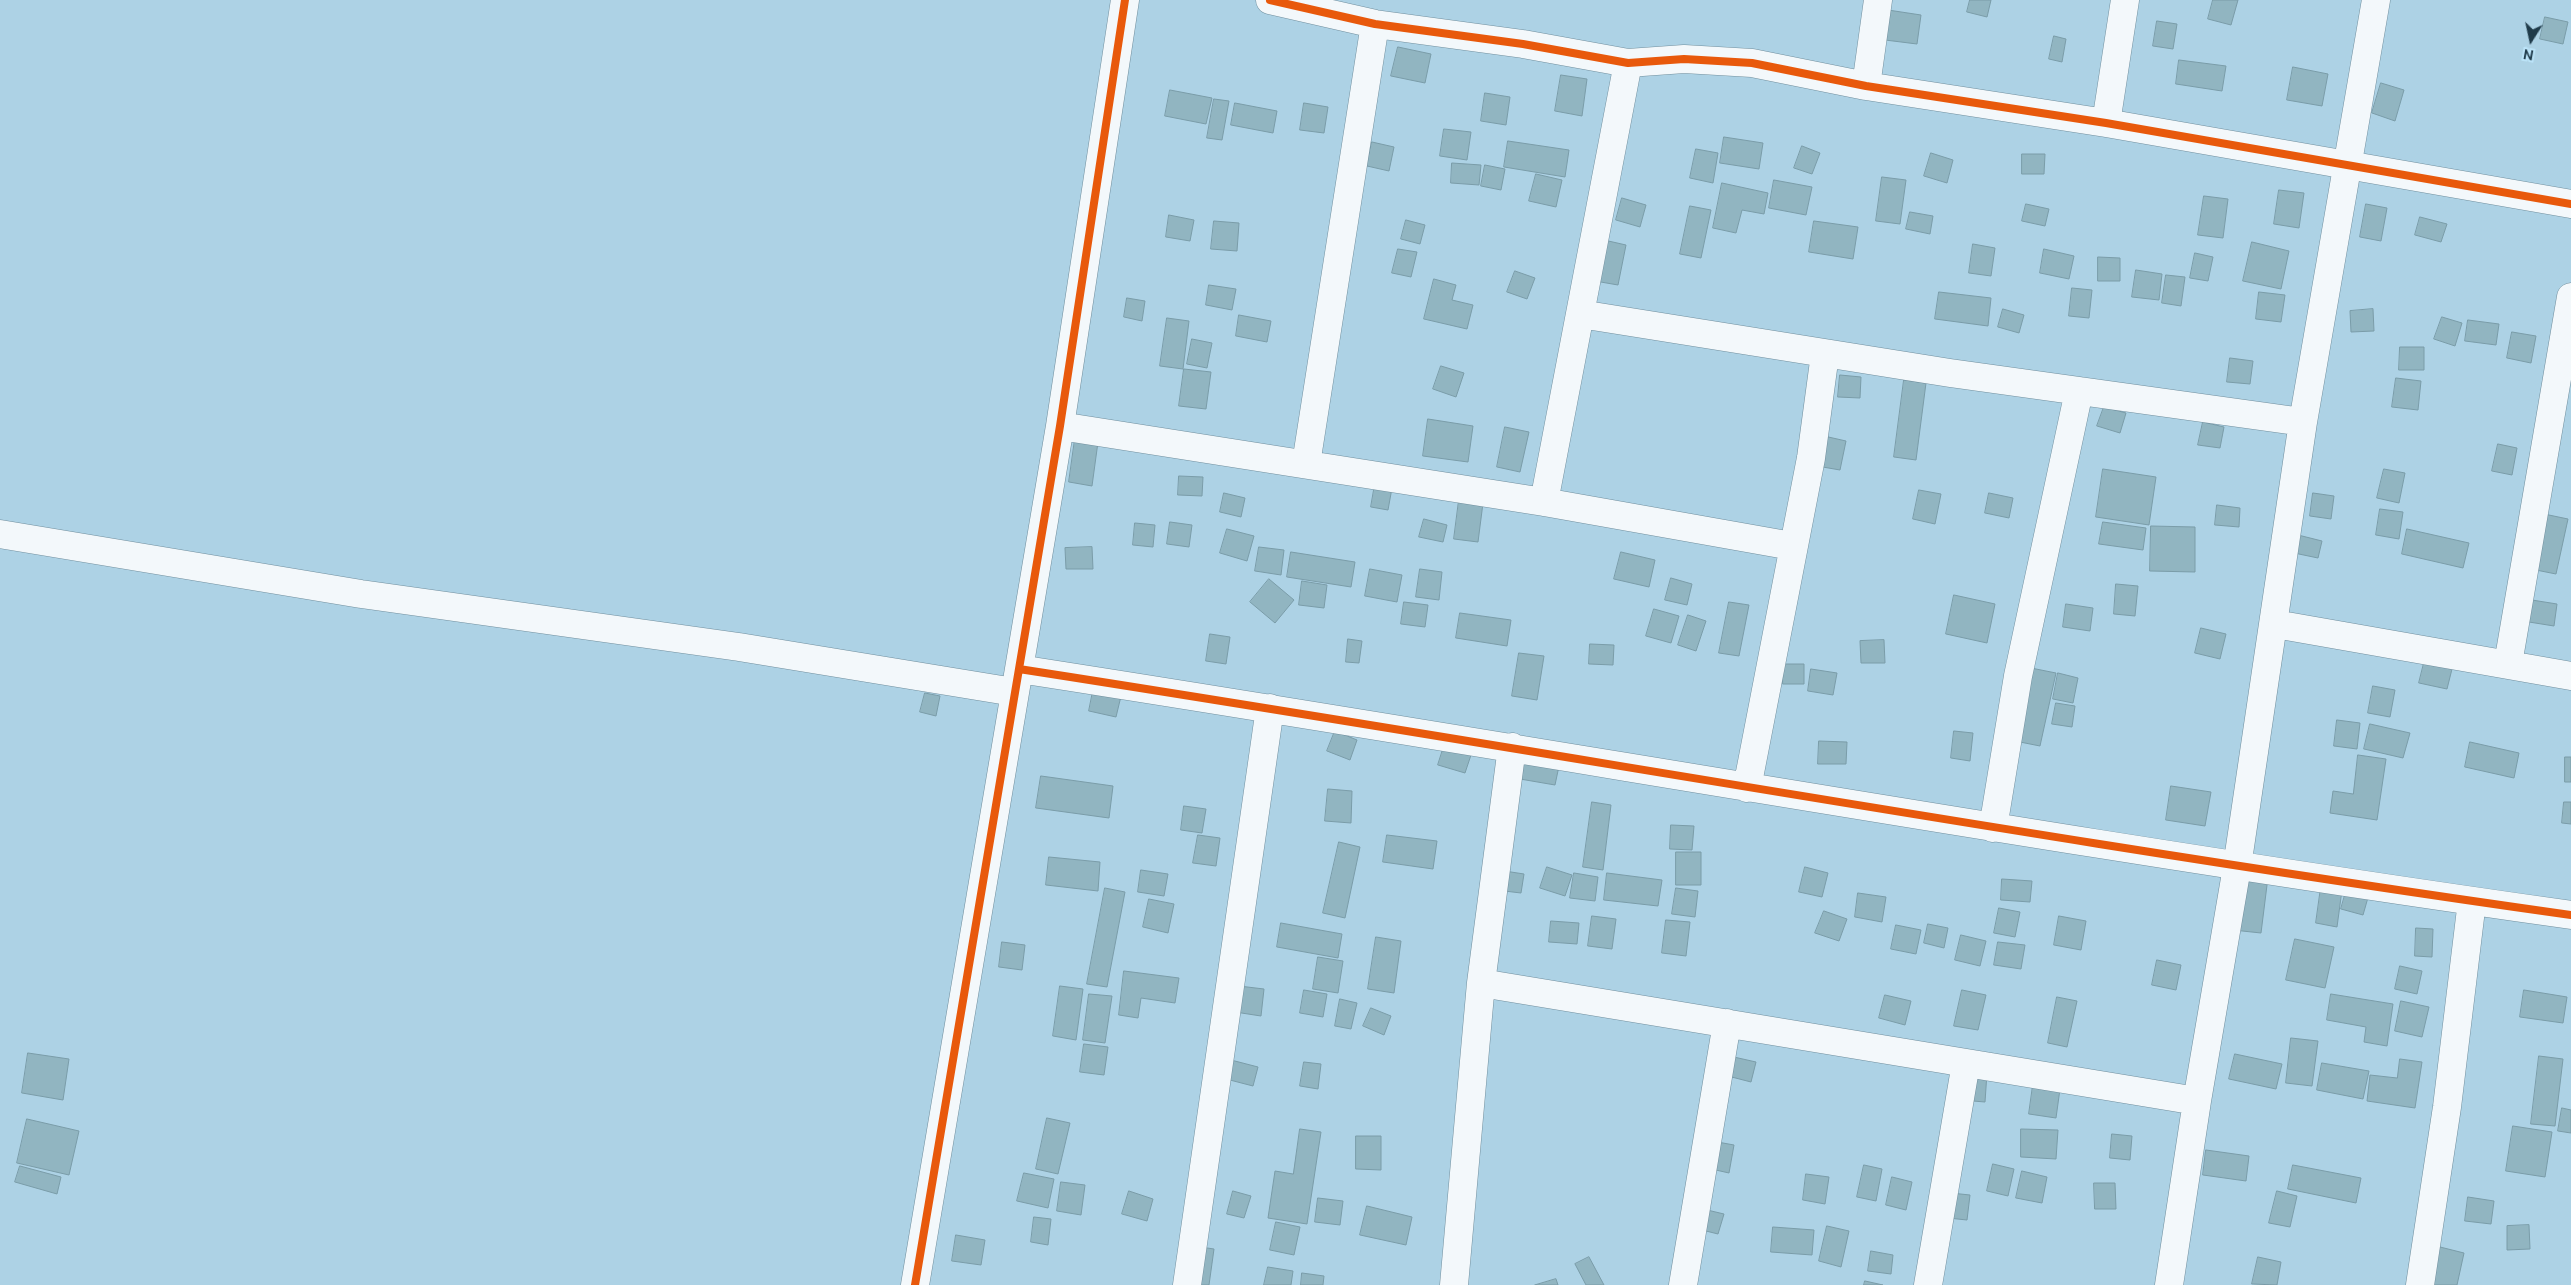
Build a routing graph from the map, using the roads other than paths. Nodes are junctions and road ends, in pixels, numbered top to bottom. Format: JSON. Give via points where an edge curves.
{"nodes":[{"id":1,"x":1125,"y":0,"type":"edge"},
{"id":2,"x":1270,"y":0,"type":"edge"},
{"id":3,"x":1878,"y":0,"type":"edge"},
{"id":4,"x":2125,"y":0,"type":"edge"},
{"id":5,"x":2376,"y":0,"type":"edge"},
{"id":6,"x":1375,"y":24,"type":"junction"},
{"id":7,"x":1628,"y":63,"type":"junction"},
{"id":8,"x":1866,"y":86,"type":"junction"},
{"id":9,"x":2106,"y":123,"type":"junction"},
{"id":10,"x":2347,"y":166,"type":"junction"},
{"id":11,"x":2571,"y":204,"type":"edge"},
{"id":12,"x":2571,"y":297,"type":"edge"},
{"id":13,"x":1580,"y":314,"type":"junction"},
{"id":14,"x":1825,"y":354,"type":"junction"},
{"id":15,"x":2078,"y":391,"type":"junction"},
{"id":16,"x":2303,"y":422,"type":"junction"},
{"id":17,"x":1060,"y":426,"type":"junction"},
{"id":18,"x":1306,"y":464,"type":"junction"},
{"id":19,"x":1544,"y":502,"type":"junction"},
{"id":20,"x":0,"y":534,"type":"edge"},
{"id":21,"x":1792,"y":546,"type":"junction"},
{"id":22,"x":2275,"y":624,"type":"junction"},
{"id":23,"x":2508,"y":664,"type":"junction"},
{"id":24,"x":2571,"y":676,"type":"edge"},
{"id":25,"x":1016,"y":681,"type":"junction"},
{"id":26,"x":1270,"y":708,"type":"junction"},
{"id":27,"x":1512,"y":747,"type":"junction"},
{"id":28,"x":1747,"y":788,"type":"junction"},
{"id":29,"x":1993,"y":828,"type":"junction"},
{"id":30,"x":2237,"y":867,"type":"junction"},
{"id":31,"x":2472,"y":901,"type":"junction"},
{"id":32,"x":2571,"y":915,"type":"edge"},
{"id":33,"x":1481,"y":983,"type":"junction"},
{"id":34,"x":1727,"y":1023,"type":"junction"},
{"id":35,"x":1966,"y":1063,"type":"junction"},
{"id":36,"x":2197,"y":1101,"type":"junction"},
{"id":37,"x":920,"y":1284,"type":"edge"},
{"id":38,"x":1187,"y":1285,"type":"edge"},
{"id":39,"x":1454,"y":1285,"type":"edge"},
{"id":40,"x":1684,"y":1285,"type":"edge"},
{"id":41,"x":1928,"y":1285,"type":"edge"},
{"id":42,"x":2169,"y":1285,"type":"edge"},
{"id":43,"x":2420,"y":1285,"type":"edge"}],
"edges":[{"from":1,"to":17,"type":"street"},
{"from":2,"to":6,"type":"street"},
{"from":3,"to":8,"type":"street"},
{"from":4,"to":9,"type":"street"},
{"from":5,"to":10,"type":"street"},
{"from":6,"to":7,"type":"street","via":[[1523,44]]},
{"from":6,"to":18,"type":"street"},
{"from":7,"to":8,"type":"street","via":[[1684,59],[1752,63]]},
{"from":7,"to":13,"type":"street"},
{"from":8,"to":9,"type":"street"},
{"from":9,"to":10,"type":"street"},
{"from":10,"to":11,"type":"street"},
{"from":10,"to":16,"type":"street"},
{"from":12,"to":23,"type":"street"},
{"from":13,"to":14,"type":"street"},
{"from":13,"to":19,"type":"street"},
{"from":14,"to":15,"type":"street"},
{"from":14,"to":21,"type":"street","via":[[1810,458]]},
{"from":15,"to":16,"type":"street"},
{"from":15,"to":29,"type":"street","via":[[2018,676]]},
{"from":16,"to":22,"type":"street"},
{"from":17,"to":18,"type":"street"},
{"from":17,"to":25,"type":"street"},
{"from":18,"to":19,"type":"street"},
{"from":19,"to":21,"type":"street"},
{"from":20,"to":25,"type":"street","via":[[351,592],[739,647]]},
{"from":21,"to":28,"type":"street"},
{"from":22,"to":23,"type":"street"},
{"from":22,"to":30,"type":"street"},
{"from":23,"to":24,"type":"street"},
{"from":25,"to":26,"type":"street"},
{"from":25,"to":37,"type":"street"},
{"from":26,"to":27,"type":"street"},
{"from":26,"to":38,"type":"street"},
{"from":27,"to":28,"type":"street"},
{"from":27,"to":33,"type":"street"},
{"from":28,"to":29,"type":"street"},
{"from":29,"to":30,"type":"street"},
{"from":30,"to":31,"type":"street"},
{"from":30,"to":36,"type":"street"},
{"from":31,"to":32,"type":"street"},
{"from":31,"to":43,"type":"street","via":[[2447,1106]]},
{"from":33,"to":34,"type":"street"},
{"from":33,"to":39,"type":"street"},
{"from":34,"to":35,"type":"street"},
{"from":34,"to":40,"type":"street"},
{"from":35,"to":36,"type":"street"},
{"from":35,"to":41,"type":"street"},
{"from":36,"to":42,"type":"street"}]}
